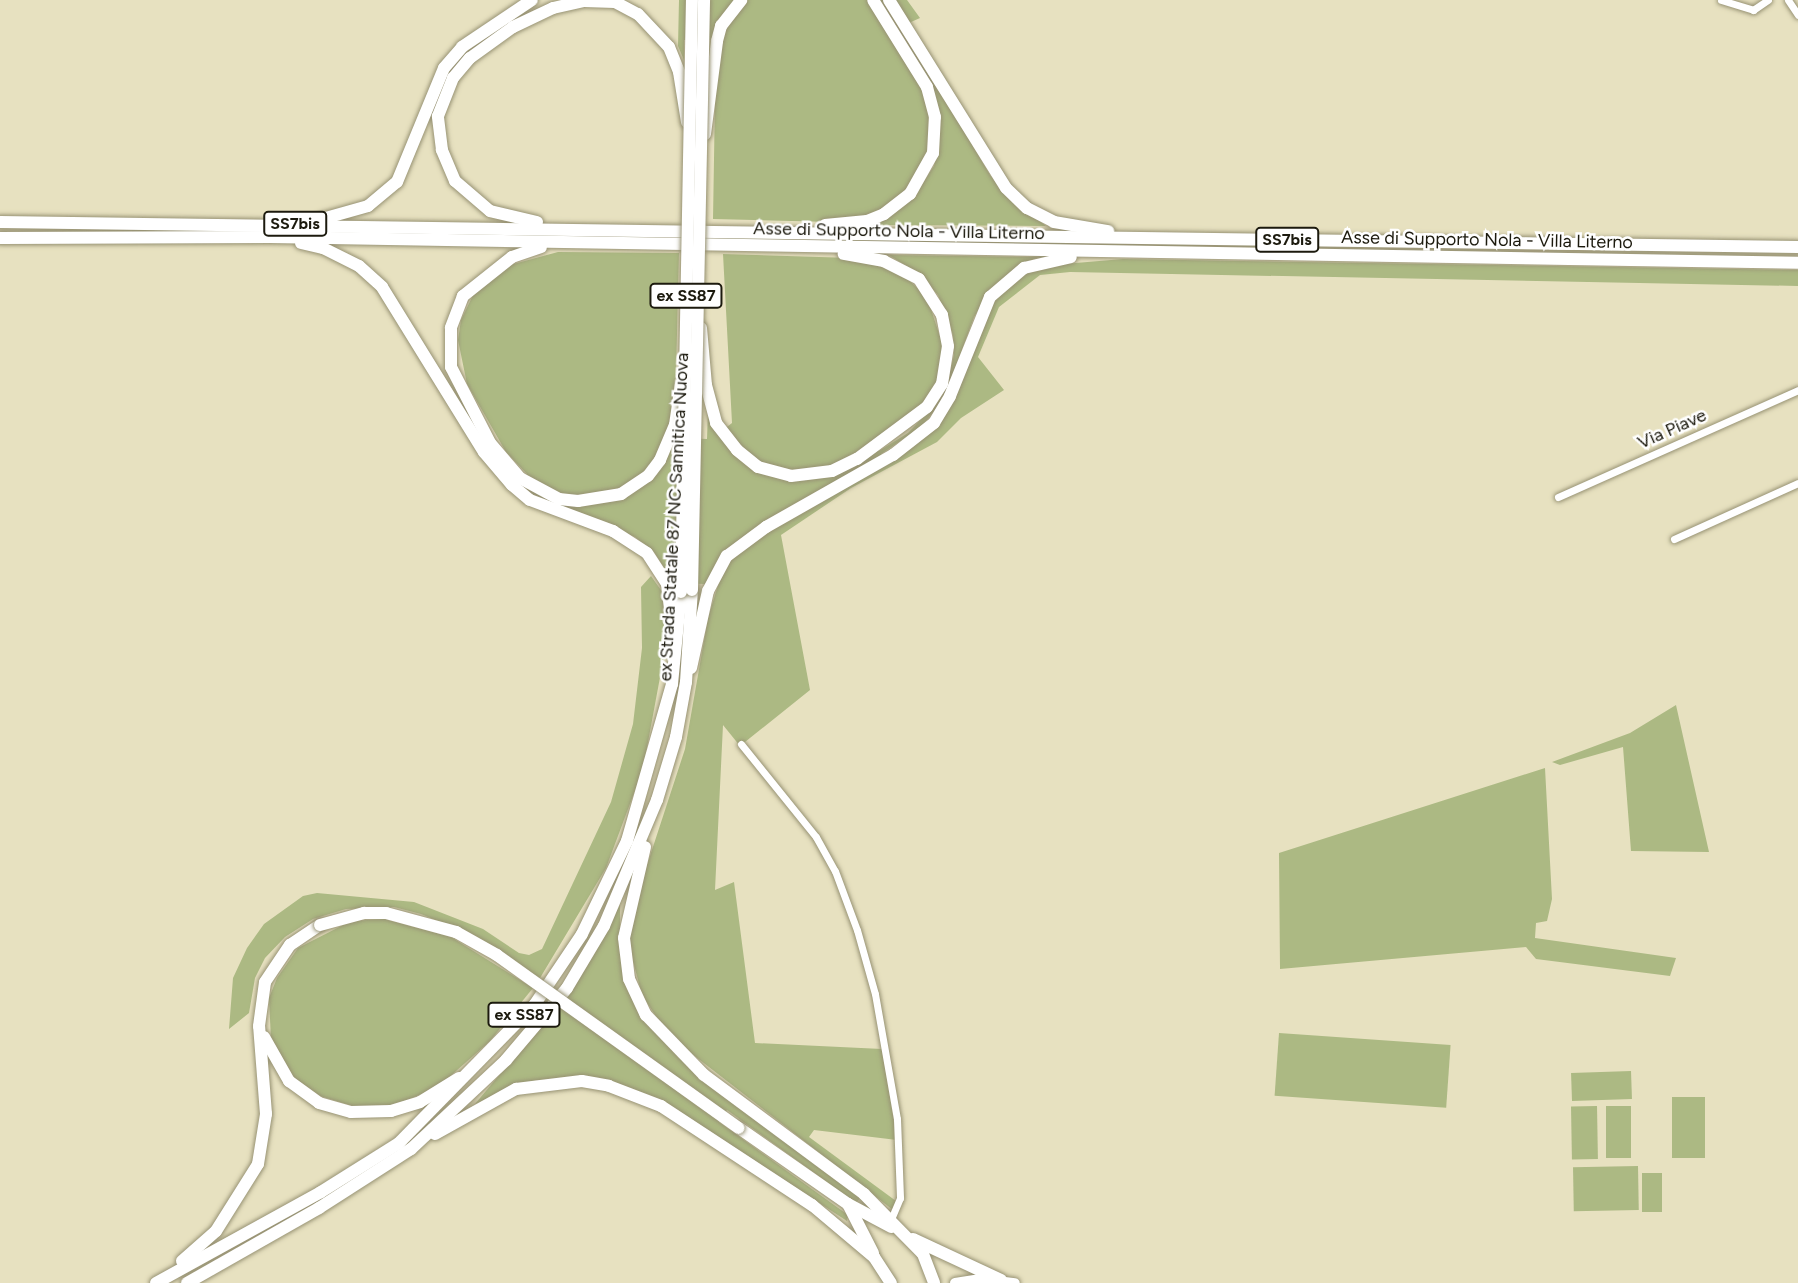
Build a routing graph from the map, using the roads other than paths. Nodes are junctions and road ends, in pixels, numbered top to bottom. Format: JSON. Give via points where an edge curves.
{"nodes":[{"id":1,"x":532,"y":0,"type":"edge"},
{"id":2,"x":692,"y":0,"type":"edge"},
{"id":3,"x":704,"y":0,"type":"edge"},
{"id":4,"x":741,"y":0,"type":"edge"},
{"id":5,"x":873,"y":0,"type":"edge"},
{"id":6,"x":889,"y":0,"type":"edge"},
{"id":7,"x":1721,"y":0,"type":"edge"},
{"id":8,"x":1768,"y":0,"type":"edge"},
{"id":9,"x":1788,"y":0,"type":"edge"},
{"id":10,"x":1798,"y":15,"type":"edge"},
{"id":11,"x":901,"y":29,"type":"junction"},
{"id":12,"x":689,"y":137,"type":"junction"},
{"id":13,"x":702,"y":149,"type":"junction"},
{"id":14,"x":0,"y":222,"type":"edge"},
{"id":15,"x":221,"y":223,"type":"junction"},
{"id":16,"x":589,"y":229,"type":"junction"},
{"id":17,"x":776,"y":232,"type":"junction"},
{"id":18,"x":270,"y":237,"type":"junction"},
{"id":19,"x":0,"y":238,"type":"edge"},
{"id":20,"x":1190,"y":239,"type":"junction"},
{"id":21,"x":548,"y":244,"type":"junction"},
{"id":22,"x":795,"y":246,"type":"junction"},
{"id":23,"x":1798,"y":247,"type":"edge"},
{"id":24,"x":1108,"y":251,"type":"junction"},
{"id":25,"x":1798,"y":263,"type":"edge"},
{"id":26,"x":700,"y":324,"type":"junction"},
{"id":27,"x":685,"y":368,"type":"junction"},
{"id":28,"x":1798,"y":390,"type":"edge"},
{"id":29,"x":472,"y":420,"type":"junction"},
{"id":30,"x":1798,"y":483,"type":"edge"},
{"id":31,"x":1558,"y":497,"type":"dead end"},
{"id":32,"x":1674,"y":539,"type":"dead end"},
{"id":33,"x":687,"y":591,"type":"junction"},
{"id":34,"x":686,"y":682,"type":"junction"},
{"id":35,"x":672,"y":684,"type":"junction"},
{"id":36,"x":741,"y":744,"type":"dead end"},
{"id":37,"x":657,"y":800,"type":"junction"},
{"id":38,"x":259,"y":1026,"type":"junction"},
{"id":39,"x":475,"y":1069,"type":"junction"},
{"id":40,"x":411,"y":1149,"type":"junction"},
{"id":41,"x":848,"y":1204,"type":"junction"},
{"id":42,"x":890,"y":1222,"type":"junction"},
{"id":43,"x":903,"y":1234,"type":"junction"},
{"id":44,"x":874,"y":1257,"type":"junction"},
{"id":45,"x":1008,"y":1282,"type":"edge"},
{"id":46,"x":155,"y":1283,"type":"edge"},
{"id":47,"x":187,"y":1283,"type":"edge"},
{"id":48,"x":881,"y":1283,"type":"edge"},
{"id":49,"x":891,"y":1283,"type":"edge"},
{"id":50,"x":934,"y":1283,"type":"edge"},
{"id":51,"x":955,"y":1283,"type":"edge"}],
"edges":[{"from":1,"to":15,"type":"highway","via":[[462,47],[444,68],[397,182],[368,206],[330,218]]},
{"from":2,"to":12,"type":"highway","name":"ex Strada Statale 87 NC Sannitica Nuova","number":"ex SS87","bridge":true},
{"from":3,"to":13,"type":"highway","name":"ex Strada Statale 87 NC Sannitica Nuova","number":"ex SS87","bridge":true},
{"from":4,"to":13,"type":"highway","bridge":true,"via":[[721,26],[717,41]]},
{"from":5,"to":11,"type":"highway"},
{"from":6,"to":11,"type":"highway"},
{"from":7,"to":8,"type":"street","via":[[1753,10]]},
{"from":9,"to":10,"type":"street"},
{"from":11,"to":17,"type":"highway","via":[[935,117],[933,153],[920,181],[898,205],[867,221]]},
{"from":11,"to":20,"type":"highway","via":[[1006,188],[1027,208],[1054,222],[1088,229]]},
{"from":12,"to":16,"type":"highway","bridge":true,"via":[[679,72],[669,47],[638,14],[615,2],[584,1],[553,8],[513,27],[470,58],[453,78],[438,116],[442,150],[455,181],[490,211]]},
{"from":12,"to":27,"type":"highway","name":"ex Strada Statale 87 NC Sannitica Nuova","number":"ex SS87","bridge":true},
{"from":13,"to":26,"type":"highway","name":"ex Strada Statale 87 NC Sannitica Nuova","number":"ex SS87","bridge":true},
{"from":14,"to":15,"type":"highway","name":"Asse di Supporto Nola - Villa Literno","number":"SS7bis"},
{"from":15,"to":16,"type":"highway","name":"Asse di Supporto Nola - Villa Literno","number":"SS7bis"},
{"from":16,"to":17,"type":"highway","name":"Asse di Supporto Nola - Villa Literno","number":"SS7bis"},
{"from":17,"to":20,"type":"highway","name":"Asse di Supporto Nola - Villa Literno","number":"SS7bis"},
{"from":18,"to":19,"type":"highway","name":"Asse di Supporto Nola - Villa Literno","number":"SS7bis"},
{"from":18,"to":21,"type":"highway","name":"Asse di Supporto Nola - Villa Literno","number":"SS7bis"},
{"from":18,"to":29,"type":"highway","via":[[323,248],[359,266],[383,287]]},
{"from":20,"to":23,"type":"highway","name":"Asse di Supporto Nola - Villa Literno","number":"SS7bis"},
{"from":21,"to":22,"type":"highway","name":"Asse di Supporto Nola - Villa Literno","number":"SS7bis"},
{"from":21,"to":29,"type":"highway","via":[[512,257],[463,296],[451,328],[451,367]]},
{"from":22,"to":24,"type":"highway","name":"Asse di Supporto Nola - Villa Literno","number":"SS7bis"},
{"from":22,"to":26,"type":"highway","bridge":true,"via":[[884,261],[919,279],[942,315],[948,346],[942,384],[927,407],[880,444],[832,471],[791,476],[758,467],[716,423],[706,385]]},
{"from":24,"to":25,"type":"highway","name":"Asse di Supporto Nola - Villa Literno","number":"SS7bis"},
{"from":24,"to":34,"type":"highway","via":[[1041,262],[1006,281],[979,316],[950,397],[934,423],[893,455],[766,527],[727,556],[708,591]]},
{"from":26,"to":33,"type":"highway","name":"ex Strada Statale 87 NC Sannitica Nuova","number":"ex SS87","bridge":true},
{"from":27,"to":29,"type":"highway","bridge":true,"via":[[675,425],[660,460],[648,477],[621,494],[568,500],[539,492],[520,478]]},
{"from":27,"to":33,"type":"highway","name":"ex Strada Statale 87 NC Sannitica Nuova","number":"ex SS87","bridge":true},
{"from":28,"to":31,"type":"street","name":"Via Piave"},
{"from":29,"to":35,"type":"highway","via":[[497,469],[530,500],[631,541],[646,552],[667,584]]},
{"from":30,"to":32,"type":"street"},
{"from":33,"to":34,"type":"highway","name":"ex Strada Statale 87 NC Sannitica Nuova","number":"ex SS87"},
{"from":33,"to":35,"type":"highway","name":"ex Strada Statale 87 NC Sannitica Nuova","number":"ex SS87"},
{"from":34,"to":37,"type":"highway","name":"ex Strada Statale 87 NC Sannitica Nuova","number":"ex SS87"},
{"from":35,"to":39,"type":"highway","name":"ex Strada Statale 87 NC Sannitica Nuova","number":"ex SS87","via":[[627,841],[582,934],[535,1004]]},
{"from":36,"to":42,"type":"street","via":[[816,837],[835,871],[857,930],[886,1044],[897,1119],[900,1198]]},
{"from":37,"to":40,"type":"highway","name":"ex Strada Statale 87 NC Sannitica Nuova","number":"ex SS87","via":[[604,926],[567,988],[506,1060]]},
{"from":37,"to":42,"type":"highway","via":[[627,917],[625,958],[636,998],[672,1047],[864,1194]]},
{"from":38,"to":39,"type":"highway","via":[[273,1059],[289,1081],[319,1103],[351,1112],[391,1111],[420,1102]]},
{"from":38,"to":41,"type":"highway","bridge":true,"via":[[263,992],[276,964],[289,945],[320,925],[364,913],[386,913],[456,932],[497,955]]},
{"from":38,"to":46,"type":"highway","via":[[267,1114],[258,1164],[216,1231]]},
{"from":39,"to":46,"type":"highway","name":"ex Strada Statale 87 NC Sannitica Nuova","number":"ex SS87","via":[[399,1143],[321,1192]]},
{"from":40,"to":44,"type":"highway","via":[[516,1089],[582,1081],[609,1086],[661,1107],[812,1205]]},
{"from":40,"to":47,"type":"highway","name":"ex Strada Statale 87 NC Sannitica Nuova","number":"ex SS87","via":[[318,1209]]},
{"from":41,"to":43,"type":"highway"},
{"from":41,"to":44,"type":"highway"},
{"from":42,"to":43,"type":"highway"},
{"from":43,"to":44,"type":"highway","via":[[878,1234]]},
{"from":43,"to":45,"type":"highway"},
{"from":43,"to":50,"type":"highway","via":[[928,1262]]},
{"from":44,"to":48,"type":"highway"},
{"from":44,"to":49,"type":"highway"},
{"from":45,"to":51,"type":"main road"}]}
